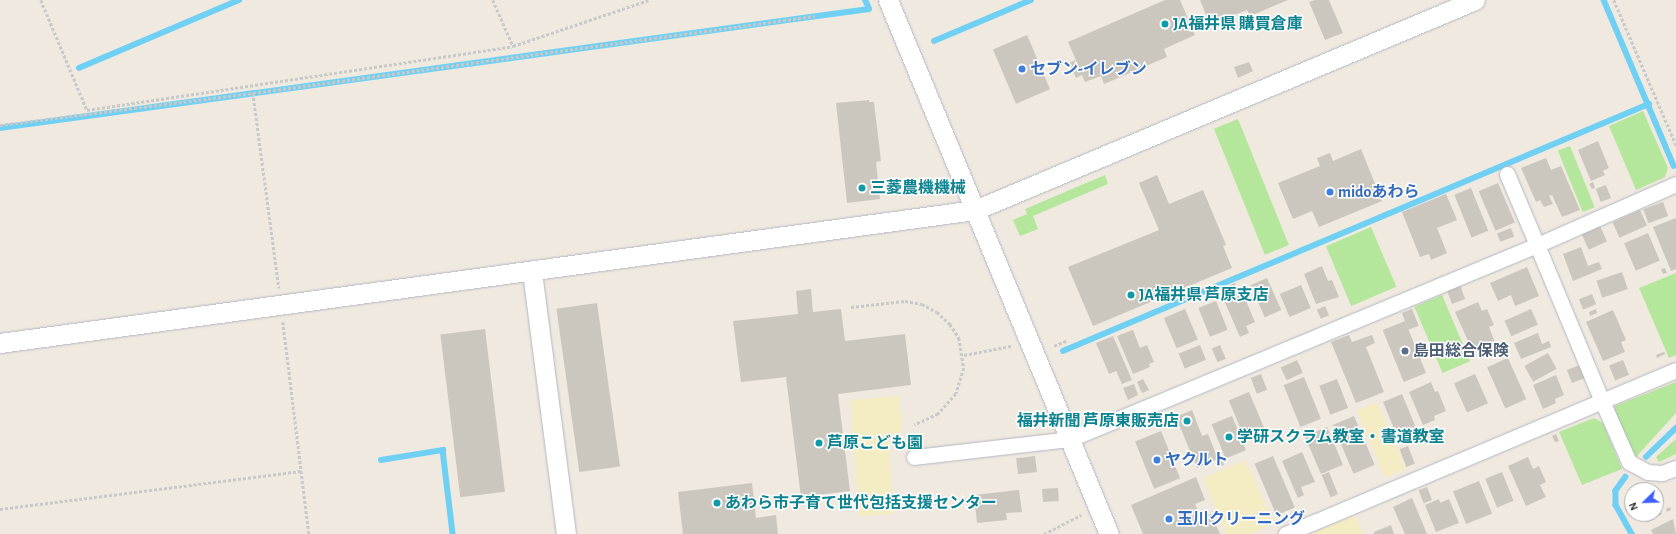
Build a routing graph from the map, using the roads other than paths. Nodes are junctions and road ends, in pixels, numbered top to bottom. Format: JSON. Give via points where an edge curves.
{"nodes":[{"id":1,"x":888,"y":0,"type":"edge"},
{"id":2,"x":1475,"y":0,"type":"edge"},
{"id":3,"x":1507,"y":174,"type":"dead end"},
{"id":4,"x":1676,"y":184,"type":"edge"},
{"id":5,"x":975,"y":210,"type":"junction"},
{"id":6,"x":1537,"y":245,"type":"junction"},
{"id":7,"x":532,"y":272,"type":"junction"},
{"id":8,"x":0,"y":343,"type":"edge"},
{"id":9,"x":1676,"y":370,"type":"edge"},
{"id":10,"x":1602,"y":401,"type":"junction"},
{"id":11,"x":1070,"y":439,"type":"junction"},
{"id":12,"x":914,"y":457,"type":"dead end"},
{"id":13,"x":1675,"y":471,"type":"edge"},
{"id":14,"x":566,"y":534,"type":"edge"},
{"id":15,"x":1109,"y":534,"type":"edge"},
{"id":16,"x":1286,"y":534,"type":"edge"}],
"edges":[{"from":1,"to":5,"type":"street"},
{"from":2,"to":5,"type":"street"},
{"from":3,"to":6,"type":"street"},
{"from":4,"to":6,"type":"street"},
{"from":5,"to":7,"type":"street"},
{"from":5,"to":11,"type":"street"},
{"from":6,"to":10,"type":"street"},
{"from":6,"to":11,"type":"street"},
{"from":7,"to":8,"type":"street"},
{"from":7,"to":14,"type":"street"},
{"from":9,"to":10,"type":"street"},
{"from":10,"to":13,"type":"street","via":[[1629,462],[1648,472]]},
{"from":10,"to":16,"type":"street"},
{"from":11,"to":12,"type":"street"},
{"from":11,"to":15,"type":"street"}]}
